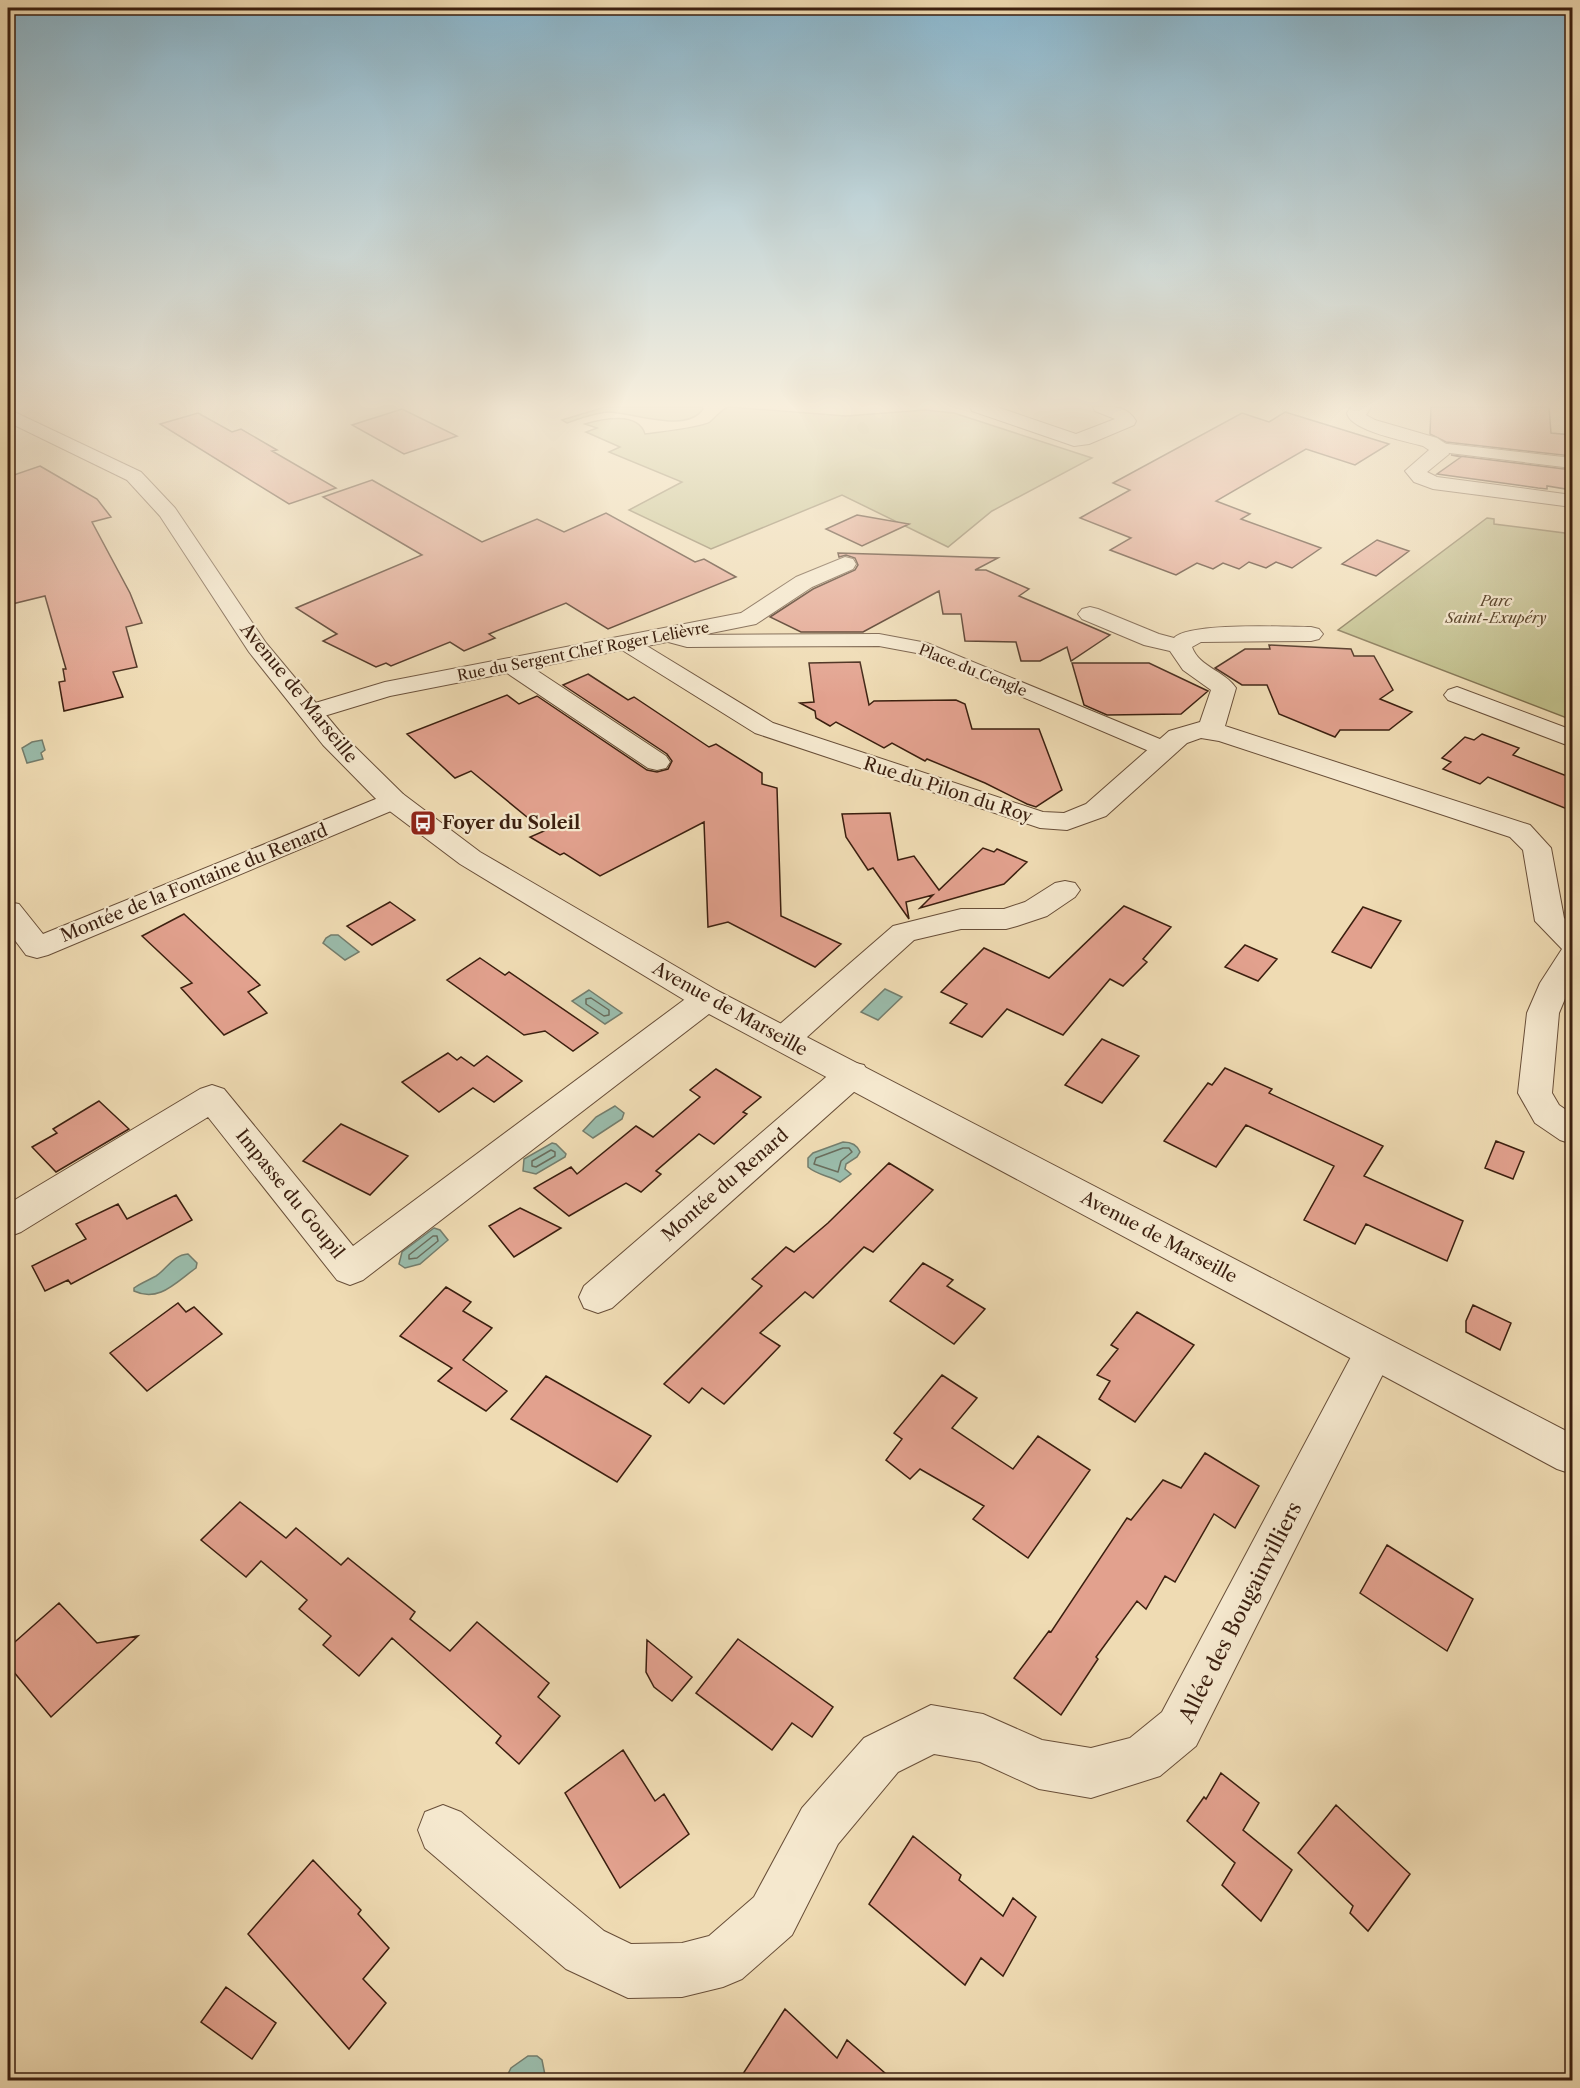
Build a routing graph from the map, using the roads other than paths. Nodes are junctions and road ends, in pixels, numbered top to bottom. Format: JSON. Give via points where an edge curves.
{"nodes":[{"id":1,"x":161,"y":504,"type":"edge"},
{"id":2,"x":845,"y":564,"type":"dead end"},
{"id":3,"x":1090,"y":614,"type":"dead end"},
{"id":4,"x":1311,"y":633,"type":"dead end"},
{"id":5,"x":664,"y":635,"type":"junction"},
{"id":6,"x":625,"y":642,"type":"junction"},
{"id":7,"x":1180,"y":646,"type":"junction"},
{"id":8,"x":512,"y":665,"type":"junction"},
{"id":9,"x":1457,"y":695,"type":"dead end"},
{"id":10,"x":311,"y":712,"type":"junction"},
{"id":11,"x":1209,"y":731,"type":"junction"},
{"id":12,"x":1572,"y":739,"type":"edge"},
{"id":13,"x":1164,"y":749,"type":"junction"},
{"id":14,"x":657,"y":762,"type":"dead end"},
{"id":15,"x":393,"y":800,"type":"junction"},
{"id":16,"x":1065,"y":890,"type":"dead end"},
{"id":17,"x":8,"y":911,"type":"edge"},
{"id":18,"x":1572,"y":942,"type":"edge"},
{"id":19,"x":1572,"y":957,"type":"edge"},
{"id":20,"x":707,"y":999,"type":"junction"},
{"id":21,"x":784,"y":1039,"type":"junction"},
{"id":22,"x":852,"y":1074,"type":"junction"},
{"id":23,"x":1572,"y":1131,"type":"edge"},
{"id":24,"x":8,"y":1222,"type":"edge"},
{"id":25,"x":598,"y":1297,"type":"dead end"},
{"id":26,"x":1374,"y":1352,"type":"junction"},
{"id":27,"x":1572,"y":1455,"type":"edge"},
{"id":28,"x":443,"y":1830,"type":"dead end"}],
"edges":[{"from":1,"to":10,"type":"street","name":"Avenue de Marseille","via":[[257,647]]},
{"from":2,"to":5,"type":"street","name":"Rue du Sergent Chef Roger Lelièvre","via":[[804,582],[748,619]]},
{"from":3,"to":7,"type":"street","via":[[1152,640]]},
{"from":4,"to":7,"type":"street","via":[[1200,635],[1186,639]]},
{"from":5,"to":6,"type":"street","name":"Rue du Sergent Chef Roger Lelièvre"},
{"from":5,"to":13,"type":"street","name":"Place du Cengle","via":[[687,641],[879,640],[927,649]]},
{"from":6,"to":8,"type":"street","name":"Rue du Sergent Chef Roger Lelièvre"},
{"from":6,"to":13,"type":"street","name":"Rue du Pilon du Roy","via":[[764,728],[1040,820],[1067,822],[1096,810]]},
{"from":7,"to":11,"type":"street","via":[[1191,665],[1224,688]]},
{"from":8,"to":10,"type":"street","name":"Rue du Sergent Chef Roger Lelièvre","via":[[385,689]]},
{"from":8,"to":14,"type":"street"},
{"from":9,"to":12,"type":"street"},
{"from":10,"to":15,"type":"street","name":"Avenue de Marseille","via":[[332,739]]},
{"from":11,"to":13,"type":"street","name":"Rue du Pilon du Roy","via":[[1178,737]]},
{"from":11,"to":18,"type":"street","name":"Rue du Pilon du Roy","via":[[1520,831],[1537,848],[1550,921]]},
{"from":15,"to":17,"type":"street","name":"Montée de la Fontaine du Renard","via":[[37,948]]},
{"from":15,"to":20,"type":"street","name":"Avenue de Marseille","via":[[470,858]]},
{"from":16,"to":21,"type":"street","via":[[1036,909],[1006,919],[960,919],[904,933]]},
{"from":19,"to":23,"type":"street","via":[[1543,1013],[1535,1093],[1547,1114]]},
{"from":20,"to":21,"type":"street","name":"Avenue de Marseille"},
{"from":20,"to":24,"type":"street","name":"Impasse du Goupil","via":[[350,1269],[212,1098]]},
{"from":21,"to":22,"type":"street","name":"Avenue de Marseille"},
{"from":22,"to":25,"type":"street","name":"Montée du Renard"},
{"from":22,"to":26,"type":"street","name":"Avenue de Marseille"},
{"from":26,"to":27,"type":"street","name":"Avenue de Marseille"},
{"from":26,"to":28,"type":"street","name":"Allée des Bougainvilliers","via":[[1179,1729],[1143,1759],[1091,1773],[1039,1764],[983,1738],[931,1729],[881,1755],[820,1826],[773,1916],[723,1960],[682,1970],[628,1971],[585,1950]]}]}
